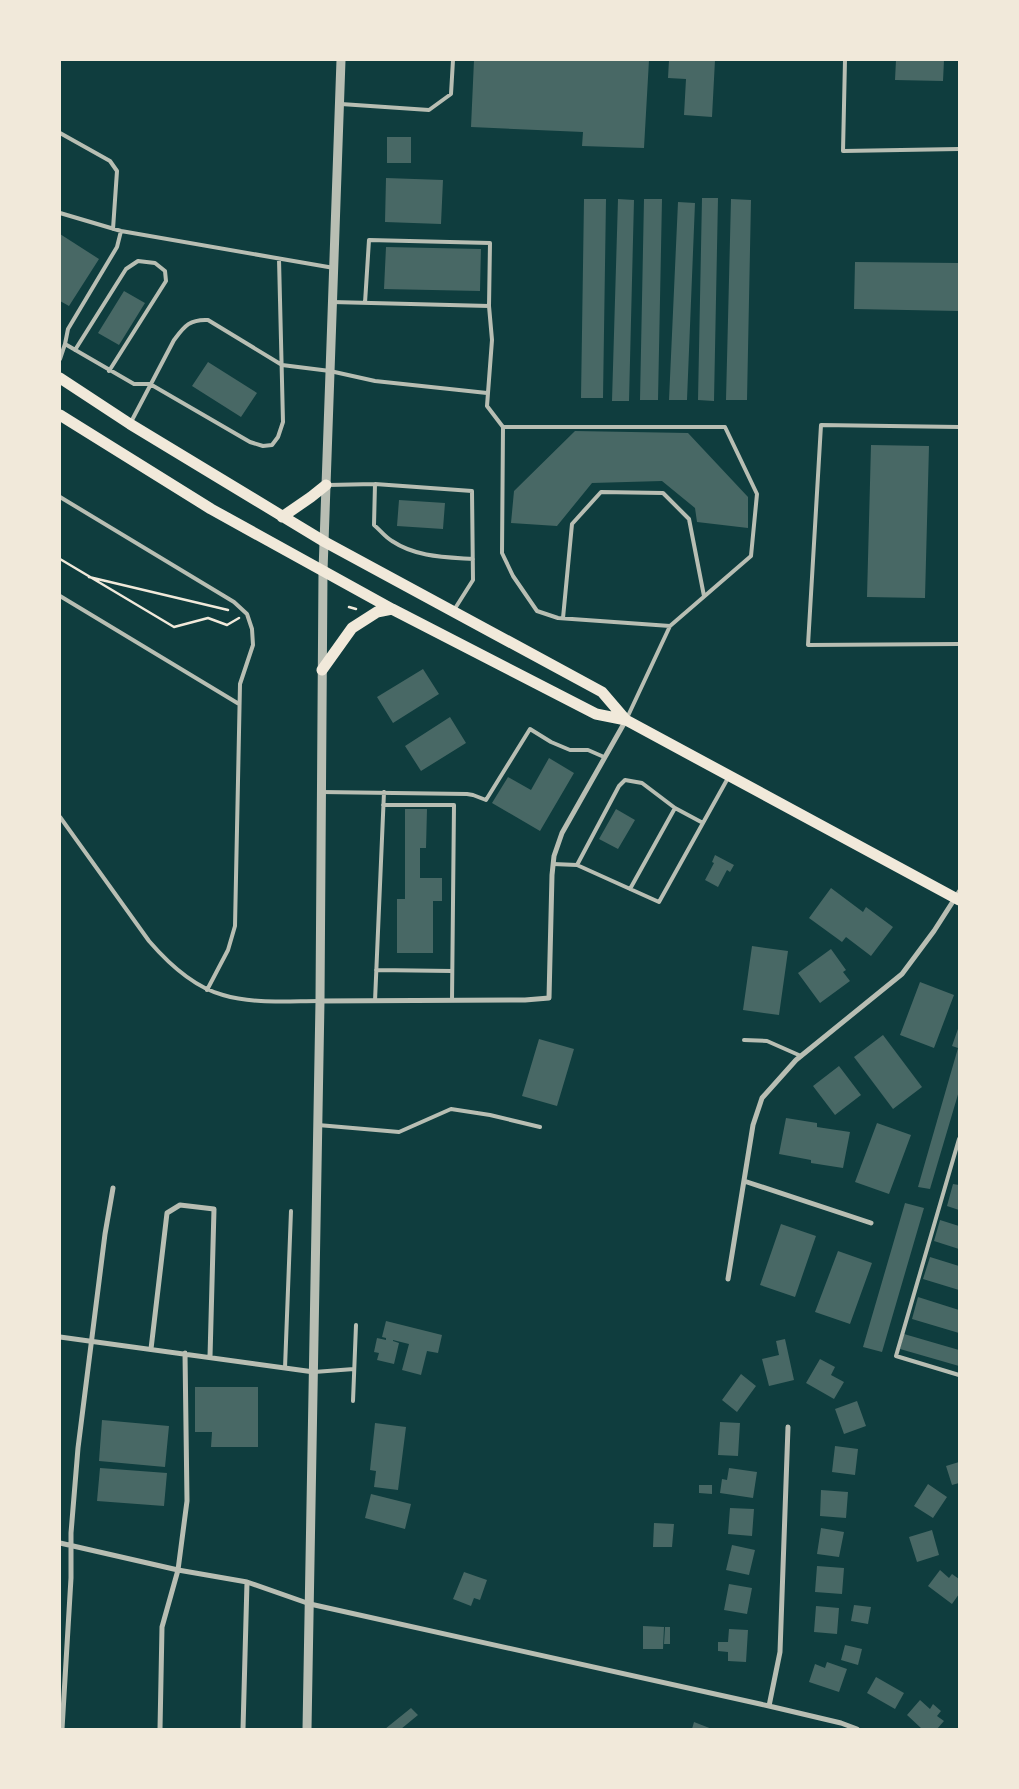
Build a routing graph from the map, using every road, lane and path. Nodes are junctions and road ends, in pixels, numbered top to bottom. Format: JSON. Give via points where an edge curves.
{"nodes":[{"id":1,"x":341,"y":60,"type":"edge"},
{"id":2,"x":453,"y":60,"type":"edge"},
{"id":3,"x":845,"y":60,"type":"edge"},
{"id":4,"x":340,"y":104,"type":"junction"},
{"id":5,"x":60,"y":133,"type":"edge"},
{"id":6,"x":959,"y":149,"type":"edge"},
{"id":7,"x":60,"y":213,"type":"edge"},
{"id":8,"x":113,"y":229,"type":"junction"},
{"id":9,"x":121,"y":232,"type":"junction"},
{"id":10,"x":279,"y":259,"type":"junction"},
{"id":11,"x":334,"y":268,"type":"junction"},
{"id":12,"x":332,"y":302,"type":"junction"},
{"id":13,"x":366,"y":303,"type":"junction"},
{"id":14,"x":489,"y":306,"type":"junction"},
{"id":15,"x":66,"y":344,"type":"junction"},
{"id":16,"x":75,"y":350,"type":"junction"},
{"id":17,"x":60,"y":359,"type":"edge"},
{"id":18,"x":282,"y":365,"type":"junction"},
{"id":19,"x":109,"y":371,"type":"junction"},
{"id":20,"x":330,"y":371,"type":"junction"},
{"id":21,"x":60,"y":378,"type":"edge"},
{"id":22,"x":150,"y":384,"type":"junction"},
{"id":23,"x":487,"y":393,"type":"junction"},
{"id":24,"x":60,"y":415,"type":"edge"},
{"id":25,"x":130,"y":424,"type":"junction"},
{"id":26,"x":959,"y":427,"type":"edge"},
{"id":27,"x":503,"y":428,"type":"junction"},
{"id":28,"x":375,"y":484,"type":"junction"},
{"id":29,"x":326,"y":485,"type":"junction"},
{"id":30,"x":60,"y":497,"type":"edge"},
{"id":31,"x":282,"y":517,"type":"junction"},
{"id":32,"x":325,"y":542,"type":"junction"},
{"id":33,"x":60,"y":559,"type":"edge"},
{"id":34,"x":472,"y":559,"type":"junction"},
{"id":35,"x":323,"y":571,"type":"junction"},
{"id":36,"x":89,"y":576,"type":"junction"},
{"id":37,"x":60,"y":596,"type":"edge"},
{"id":38,"x":704,"y":596,"type":"junction"},
{"id":39,"x":356,"y":602,"type":"dead end"},
{"id":40,"x":349,"y":607,"type":"dead end"},
{"id":41,"x":392,"y":609,"type":"junction"},
{"id":42,"x":452,"y":612,"type":"junction"},
{"id":43,"x":247,"y":614,"type":"junction"},
{"id":44,"x":563,"y":618,"type":"junction"},
{"id":45,"x":670,"y":626,"type":"junction"},
{"id":46,"x":959,"y":644,"type":"edge"},
{"id":47,"x":322,"y":670,"type":"junction"},
{"id":48,"x":239,"y":704,"type":"junction"},
{"id":49,"x":626,"y":720,"type":"junction"},
{"id":50,"x":604,"y":757,"type":"junction"},
{"id":51,"x":729,"y":776,"type":"junction"},
{"id":52,"x":321,"y":792,"type":"junction"},
{"id":53,"x":384,"y":792,"type":"junction"},
{"id":54,"x":383,"y":805,"type":"junction"},
{"id":55,"x":675,"y":808,"type":"junction"},
{"id":56,"x":60,"y":817,"type":"edge"},
{"id":57,"x":703,"y":823,"type":"junction"},
{"id":58,"x":553,"y":864,"type":"junction"},
{"id":59,"x":577,"y":866,"type":"junction"},
{"id":60,"x":630,"y":889,"type":"junction"},
{"id":61,"x":958,"y":897,"type":"edge"},
{"id":62,"x":376,"y":970,"type":"junction"},
{"id":63,"x":452,"y":971,"type":"junction"},
{"id":64,"x":207,"y":990,"type":"junction"},
{"id":65,"x":452,"y":1000,"type":"junction"},
{"id":66,"x":320,"y":1001,"type":"junction"},
{"id":67,"x":375,"y":1001,"type":"junction"},
{"id":68,"x":744,"y":1040,"type":"dead end"},
{"id":69,"x":801,"y":1056,"type":"junction"},
{"id":70,"x":318,"y":1125,"type":"junction"},
{"id":71,"x":540,"y":1127,"type":"dead end"},
{"id":72,"x":959,"y":1139,"type":"edge"},
{"id":73,"x":744,"y":1182,"type":"junction"},
{"id":74,"x":113,"y":1188,"type":"dead end"},
{"id":75,"x":291,"y":1211,"type":"dead end"},
{"id":76,"x":870,"y":1223,"type":"dead end"},
{"id":77,"x":728,"y":1279,"type":"dead end"},
{"id":78,"x":356,"y":1325,"type":"dead end"},
{"id":79,"x":60,"y":1336,"type":"edge"},
{"id":80,"x":92,"y":1341,"type":"junction"},
{"id":81,"x":151,"y":1348,"type":"junction"},
{"id":82,"x":185,"y":1353,"type":"junction"},
{"id":83,"x":210,"y":1357,"type":"junction"},
{"id":84,"x":284,"y":1368,"type":"junction"},
{"id":85,"x":354,"y":1369,"type":"junction"},
{"id":86,"x":314,"y":1372,"type":"junction"},
{"id":87,"x":959,"y":1375,"type":"edge"},
{"id":88,"x":353,"y":1401,"type":"dead end"},
{"id":89,"x":788,"y":1427,"type":"dead end"},
{"id":90,"x":60,"y":1543,"type":"edge"},
{"id":91,"x":72,"y":1545,"type":"junction"},
{"id":92,"x":178,"y":1570,"type":"junction"},
{"id":93,"x":247,"y":1582,"type":"junction"},
{"id":94,"x":310,"y":1604,"type":"junction"},
{"id":95,"x":769,"y":1706,"type":"junction"},
{"id":96,"x":62,"y":1729,"type":"edge"},
{"id":97,"x":160,"y":1729,"type":"edge"},
{"id":98,"x":243,"y":1729,"type":"edge"},
{"id":99,"x":307,"y":1729,"type":"edge"},
{"id":100,"x":857,"y":1729,"type":"edge"}],
"edges":[{"from":1,"to":4,"type":"street"},
{"from":2,"to":4,"type":"lane","via":[[451,94],[429,110]]},
{"from":3,"to":6,"type":"lane","via":[[843,151]]},
{"from":4,"to":11,"type":"street"},
{"from":5,"to":8,"type":"lane","via":[[110,161],[117,171]]},
{"from":7,"to":8,"type":"lane"},
{"from":8,"to":9,"type":"lane"},
{"from":9,"to":10,"type":"lane"},
{"from":9,"to":15,"type":"lane","via":[[117,247],[68,329]]},
{"from":10,"to":11,"type":"lane"},
{"from":10,"to":18,"type":"lane"},
{"from":11,"to":12,"type":"street"},
{"from":12,"to":13,"type":"lane"},
{"from":12,"to":20,"type":"street"},
{"from":13,"to":14,"type":"lane"},
{"from":13,"to":14,"type":"lane","via":[[369,240],[490,242]]},
{"from":14,"to":23,"type":"lane","via":[[492,340]]},
{"from":15,"to":16,"type":"lane"},
{"from":15,"to":17,"type":"lane"},
{"from":16,"to":19,"type":"lane"},
{"from":16,"to":19,"type":"lane","via":[[126,269],[138,261],[155,263],[165,271],[166,281]]},
{"from":18,"to":20,"type":"lane"},
{"from":18,"to":22,"type":"lane","via":[[208,320],[198,320],[191,322],[178,335]]},
{"from":18,"to":22,"type":"lane","via":[[283,422],[278,437],[272,444],[263,446],[250,442]]},
{"from":19,"to":22,"type":"lane","via":[[134,384]]},
{"from":20,"to":23,"type":"lane","via":[[375,380]]},
{"from":20,"to":29,"type":"street"},
{"from":21,"to":25,"type":"main road"},
{"from":22,"to":25,"type":"lane"},
{"from":23,"to":27,"type":"lane","via":[[486,406]]},
{"from":24,"to":35,"type":"main road","via":[[211,509]]},
{"from":25,"to":31,"type":"main road"},
{"from":26,"to":46,"type":"lane","via":[[821,425],[808,645]]},
{"from":27,"to":38,"type":"lane","via":[[725,427],[757,494],[751,556]]},
{"from":27,"to":44,"type":"lane","via":[[502,553],[513,576],[538,611]]},
{"from":28,"to":29,"type":"lane"},
{"from":28,"to":34,"type":"lane","via":[[374,525],[392,541],[416,553]]},
{"from":28,"to":34,"type":"lane","via":[[472,492]]},
{"from":29,"to":31,"type":"main road"},
{"from":29,"to":32,"type":"street"},
{"from":30,"to":43,"type":"lane","via":[[234,602]]},
{"from":31,"to":32,"type":"main road"},
{"from":32,"to":35,"type":"street"},
{"from":32,"to":42,"type":"main road"},
{"from":33,"to":36,"type":"path"},
{"from":34,"to":42,"type":"lane","via":[[473,580]]},
{"from":35,"to":41,"type":"main road"},
{"from":35,"to":47,"type":"street"},
{"from":36,"to":43,"type":"path"},
{"from":36,"to":43,"type":"path","via":[[174,627],[208,618],[227,625]]},
{"from":37,"to":48,"type":"lane"},
{"from":38,"to":44,"type":"lane","via":[[689,519],[663,493],[601,492],[572,524]]},
{"from":38,"to":45,"type":"lane"},
{"from":39,"to":40,"type":"path","via":[[356,610]]},
{"from":41,"to":47,"type":"main road","via":[[378,612],[352,628]]},
{"from":41,"to":49,"type":"main road","via":[[596,714]]},
{"from":42,"to":49,"type":"main road","via":[[602,692]]},
{"from":43,"to":48,"type":"lane","via":[[253,644],[240,684]]},
{"from":44,"to":45,"type":"lane"},
{"from":45,"to":49,"type":"lane"},
{"from":47,"to":52,"type":"street"},
{"from":48,"to":64,"type":"lane","via":[[235,926],[228,950]]},
{"from":49,"to":50,"type":"street"},
{"from":49,"to":51,"type":"main road"},
{"from":50,"to":53,"type":"lane","via":[[588,750],[570,750],[530,728],[486,800],[467,794]]},
{"from":50,"to":58,"type":"street","via":[[562,833]]},
{"from":51,"to":57,"type":"lane"},
{"from":51,"to":61,"type":"main road"},
{"from":52,"to":53,"type":"lane"},
{"from":52,"to":66,"type":"street"},
{"from":53,"to":54,"type":"lane"},
{"from":54,"to":62,"type":"lane"},
{"from":54,"to":63,"type":"lane","via":[[454,806]]},
{"from":55,"to":57,"type":"lane"},
{"from":55,"to":59,"type":"lane","via":[[642,783],[625,780]]},
{"from":55,"to":60,"type":"lane"},
{"from":56,"to":64,"type":"lane","via":[[163,958]]},
{"from":57,"to":60,"type":"lane","via":[[659,902]]},
{"from":58,"to":59,"type":"lane"},
{"from":58,"to":65,"type":"street","via":[[549,998]]},
{"from":59,"to":60,"type":"lane"},
{"from":61,"to":69,"type":"street","via":[[902,974]]},
{"from":62,"to":63,"type":"lane"},
{"from":62,"to":67,"type":"lane"},
{"from":63,"to":65,"type":"lane"},
{"from":64,"to":66,"type":"lane","via":[[243,999]]},
{"from":65,"to":67,"type":"street"},
{"from":66,"to":67,"type":"street"},
{"from":66,"to":70,"type":"street"},
{"from":68,"to":69,"type":"lane","via":[[767,1041]]},
{"from":69,"to":73,"type":"street","via":[[762,1098],[753,1125]]},
{"from":70,"to":71,"type":"lane","via":[[399,1132],[450,1110],[490,1115]]},
{"from":70,"to":86,"type":"street"},
{"from":72,"to":87,"type":"lane","via":[[896,1356]]},
{"from":73,"to":76,"type":"street"},
{"from":73,"to":77,"type":"street"},
{"from":74,"to":80,"type":"street"},
{"from":75,"to":84,"type":"lane"},
{"from":78,"to":85,"type":"lane"},
{"from":79,"to":80,"type":"street"},
{"from":80,"to":81,"type":"street"},
{"from":80,"to":91,"type":"street","via":[[78,1448]]},
{"from":81,"to":82,"type":"street"},
{"from":81,"to":83,"type":"street","via":[[167,1213],[180,1206],[214,1210]]},
{"from":82,"to":83,"type":"street"},
{"from":82,"to":92,"type":"street","via":[[188,1501]]},
{"from":83,"to":84,"type":"street"},
{"from":84,"to":86,"type":"street"},
{"from":85,"to":86,"type":"lane"},
{"from":85,"to":88,"type":"lane"},
{"from":86,"to":94,"type":"street"},
{"from":89,"to":95,"type":"street","via":[[780,1652]]},
{"from":90,"to":91,"type":"street"},
{"from":91,"to":92,"type":"street"},
{"from":91,"to":96,"type":"street"},
{"from":92,"to":93,"type":"street"},
{"from":92,"to":97,"type":"street","via":[[162,1627]]},
{"from":93,"to":94,"type":"street"},
{"from":93,"to":98,"type":"street"},
{"from":94,"to":95,"type":"street"},
{"from":94,"to":99,"type":"street"},
{"from":95,"to":100,"type":"street"}]}
